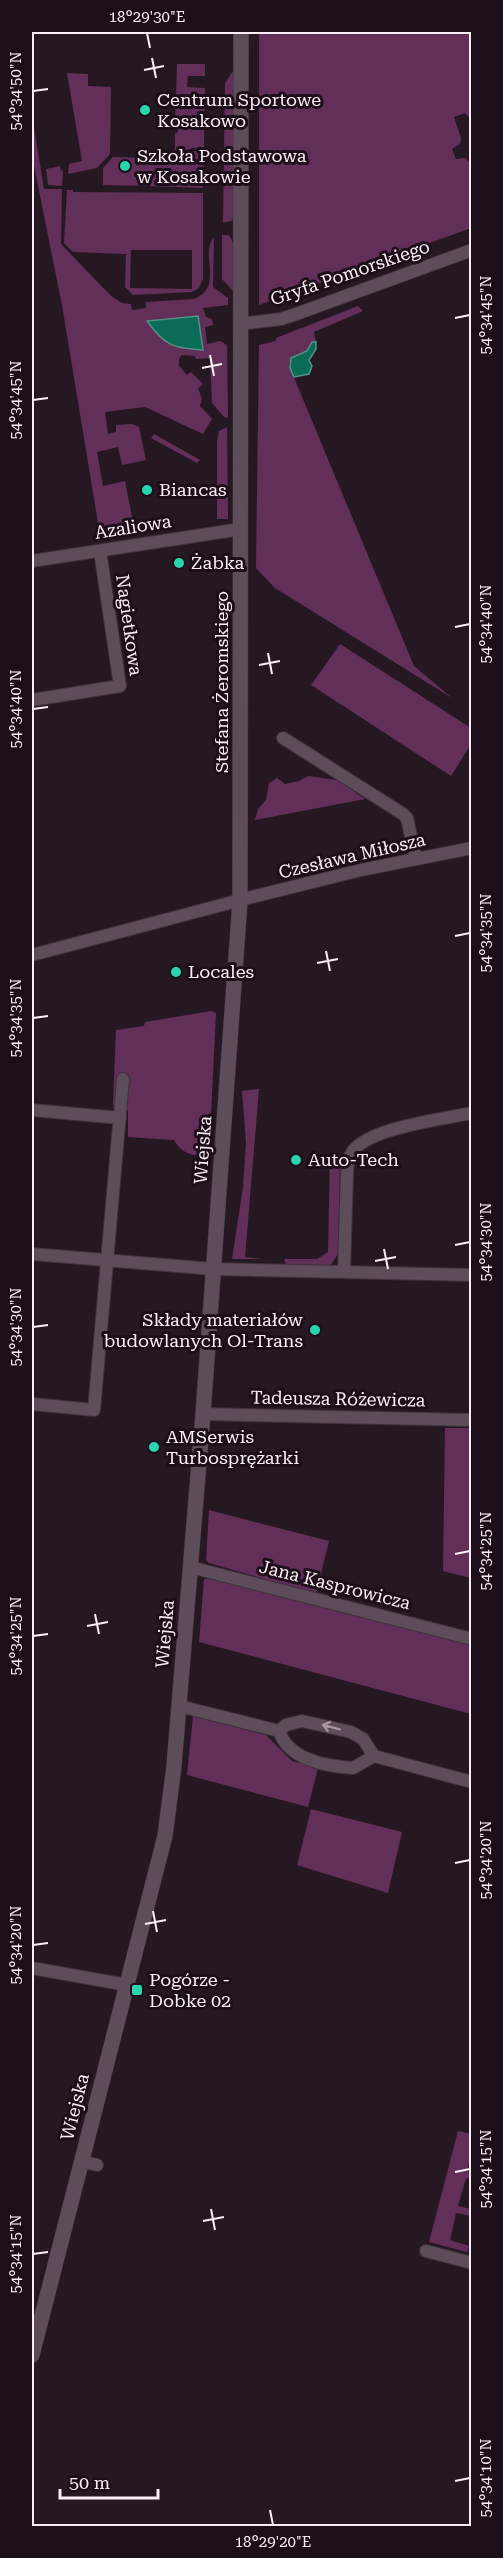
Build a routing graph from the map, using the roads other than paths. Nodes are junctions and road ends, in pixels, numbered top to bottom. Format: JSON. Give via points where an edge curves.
{"nodes":[{"id":1,"x":241,"y":32,"type":"edge"},
{"id":2,"x":471,"y":250,"type":"edge"},
{"id":3,"x":240,"y":324,"type":"junction"},
{"id":4,"x":241,"y":529,"type":"junction"},
{"id":5,"x":100,"y":551,"type":"junction"},
{"id":6,"x":32,"y":561,"type":"edge"},
{"id":7,"x":32,"y":700,"type":"edge"},
{"id":8,"x":283,"y":738,"type":"dead end"},
{"id":9,"x":471,"y":848,"type":"edge"},
{"id":10,"x":416,"y":859,"type":"junction"},
{"id":11,"x":240,"y":901,"type":"junction"},
{"id":12,"x":32,"y":955,"type":"edge"},
{"id":13,"x":123,"y":1079,"type":"dead end"},
{"id":14,"x":32,"y":1110,"type":"edge"},
{"id":15,"x":471,"y":1113,"type":"edge"},
{"id":16,"x":120,"y":1118,"type":"junction"},
{"id":17,"x":32,"y":1254,"type":"edge"},
{"id":18,"x":108,"y":1260,"type":"junction"},
{"id":19,"x":213,"y":1269,"type":"junction"},
{"id":20,"x":344,"y":1272,"type":"junction"},
{"id":21,"x":471,"y":1275,"type":"edge"},
{"id":22,"x":32,"y":1404,"type":"edge"},
{"id":23,"x":203,"y":1414,"type":"junction"},
{"id":24,"x":471,"y":1420,"type":"edge"},
{"id":25,"x":190,"y":1568,"type":"junction"},
{"id":26,"x":471,"y":1639,"type":"edge"},
{"id":27,"x":179,"y":1706,"type":"junction"},
{"id":28,"x":279,"y":1731,"type":"junction"},
{"id":29,"x":374,"y":1756,"type":"junction"},
{"id":30,"x":471,"y":1782,"type":"edge"},
{"id":31,"x":32,"y":1968,"type":"edge"},
{"id":32,"x":127,"y":1985,"type":"junction"},
{"id":33,"x":81,"y":2161,"type":"junction"},
{"id":34,"x":97,"y":2165,"type":"dead end"},
{"id":35,"x":426,"y":2251,"type":"dead end"},
{"id":36,"x":471,"y":2263,"type":"edge"},
{"id":37,"x":32,"y":2355,"type":"edge"}],
"edges":[{"from":1,"to":3,"type":"street","name":"Stefana Żeromskiego"},
{"from":2,"to":3,"type":"street","name":"Gryfa Pomorskiego","via":[[300,313]]},
{"from":3,"to":4,"type":"street","name":"Stefana Żeromskiego"},
{"from":4,"to":5,"type":"street","name":"Azaliowa"},
{"from":4,"to":11,"type":"street","name":"Stefana Żeromskiego"},
{"from":5,"to":6,"type":"street","name":"Azaliowa"},
{"from":5,"to":7,"type":"street","name":"Nagietkowa","via":[[120,686]]},
{"from":8,"to":10,"type":"street","via":[[403,814]]},
{"from":9,"to":10,"type":"street","name":"Czesława Miłosza"},
{"from":10,"to":11,"type":"street","name":"Czesława Miłosza"},
{"from":11,"to":12,"type":"street","name":"Czesława Miłosza"},
{"from":11,"to":19,"type":"street","name":"Wiejska"},
{"from":13,"to":16,"type":"street"},
{"from":14,"to":16,"type":"street"},
{"from":15,"to":20,"type":"street","via":[[379,1133],[354,1150],[346,1174]]},
{"from":16,"to":18,"type":"street"},
{"from":17,"to":18,"type":"street"},
{"from":18,"to":19,"type":"street"},
{"from":18,"to":22,"type":"street","via":[[94,1410]]},
{"from":19,"to":20,"type":"street"},
{"from":19,"to":23,"type":"street","name":"Wiejska"},
{"from":20,"to":21,"type":"street"},
{"from":23,"to":24,"type":"street","name":"Tadeusza Różewicza"},
{"from":23,"to":25,"type":"street","name":"Wiejska"},
{"from":25,"to":26,"type":"street","name":"Jana Kasprowicza"},
{"from":25,"to":27,"type":"street","name":"Wiejska"},
{"from":27,"to":28,"type":"street"},
{"from":27,"to":32,"type":"street","name":"Wiejska","via":[[165,1836]]},
{"from":29,"to":28,"type":"street","one_way":true,"via":[[363,1739],[351,1732],[302,1721]]},
{"from":28,"to":29,"type":"street","via":[[288,1748],[300,1756],[353,1768]]},
{"from":29,"to":30,"type":"street"},
{"from":31,"to":32,"type":"street"},
{"from":32,"to":33,"type":"street","name":"Wiejska"},
{"from":33,"to":34,"type":"street"},
{"from":33,"to":37,"type":"street","name":"Wiejska"},
{"from":35,"to":36,"type":"street"}]}
